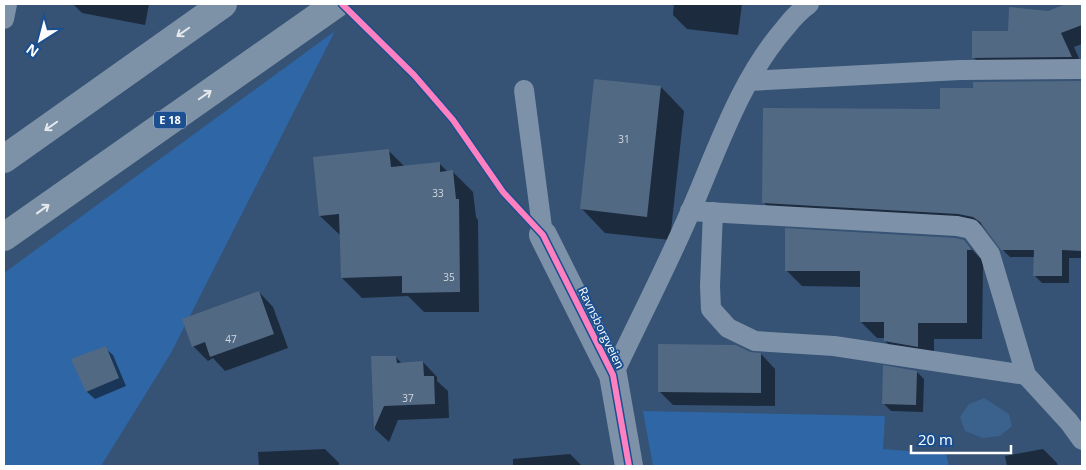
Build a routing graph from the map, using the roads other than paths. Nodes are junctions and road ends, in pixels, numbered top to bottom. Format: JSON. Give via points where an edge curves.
{"nodes":[{"id":1,"x":7,"y":4,"type":"edge"},
{"id":2,"x":223,"y":4,"type":"edge"},
{"id":3,"x":336,"y":4,"type":"edge"},
{"id":4,"x":809,"y":4,"type":"edge"},
{"id":5,"x":4,"y":19,"type":"edge"},
{"id":6,"x":1082,"y":70,"type":"edge"},
{"id":7,"x":749,"y":81,"type":"junction"},
{"id":8,"x":524,"y":90,"type":"dead end"},
{"id":9,"x":4,"y":159,"type":"edge"},
{"id":10,"x":690,"y":211,"type":"junction"},
{"id":11,"x":713,"y":212,"type":"junction"},
{"id":12,"x":543,"y":235,"type":"joint"},
{"id":13,"x":4,"y":237,"type":"edge"},
{"id":14,"x":613,"y":375,"type":"junction"},
{"id":15,"x":1026,"y":375,"type":"junction"},
{"id":16,"x":1082,"y":440,"type":"edge"},
{"id":17,"x":629,"y":466,"type":"edge"}],
"edges":[{"from":1,"to":5,"type":"lane"},
{"from":2,"to":9,"type":"highway","one_way":true},
{"from":13,"to":3,"type":"highway","number":"E 18","one_way":true},
{"from":4,"to":7,"type":"lane","via":[[771,44]]},
{"from":6,"to":7,"type":"lane","via":[[960,70]]},
{"from":7,"to":10,"type":"lane"},
{"from":8,"to":12,"type":"lane"},
{"from":10,"to":11,"type":"lane"},
{"from":10,"to":14,"type":"lane"},
{"from":11,"to":15,"type":"lane","via":[[971,229],[990,254]]},
{"from":11,"to":15,"type":"lane","via":[[711,309],[728,328],[755,341],[834,346]]},
{"from":12,"to":14,"type":"street","name":"Ravnsborgveien"},
{"from":14,"to":17,"type":"street","name":"Ravnsborgveien"},
{"from":15,"to":16,"type":"lane"}]}
